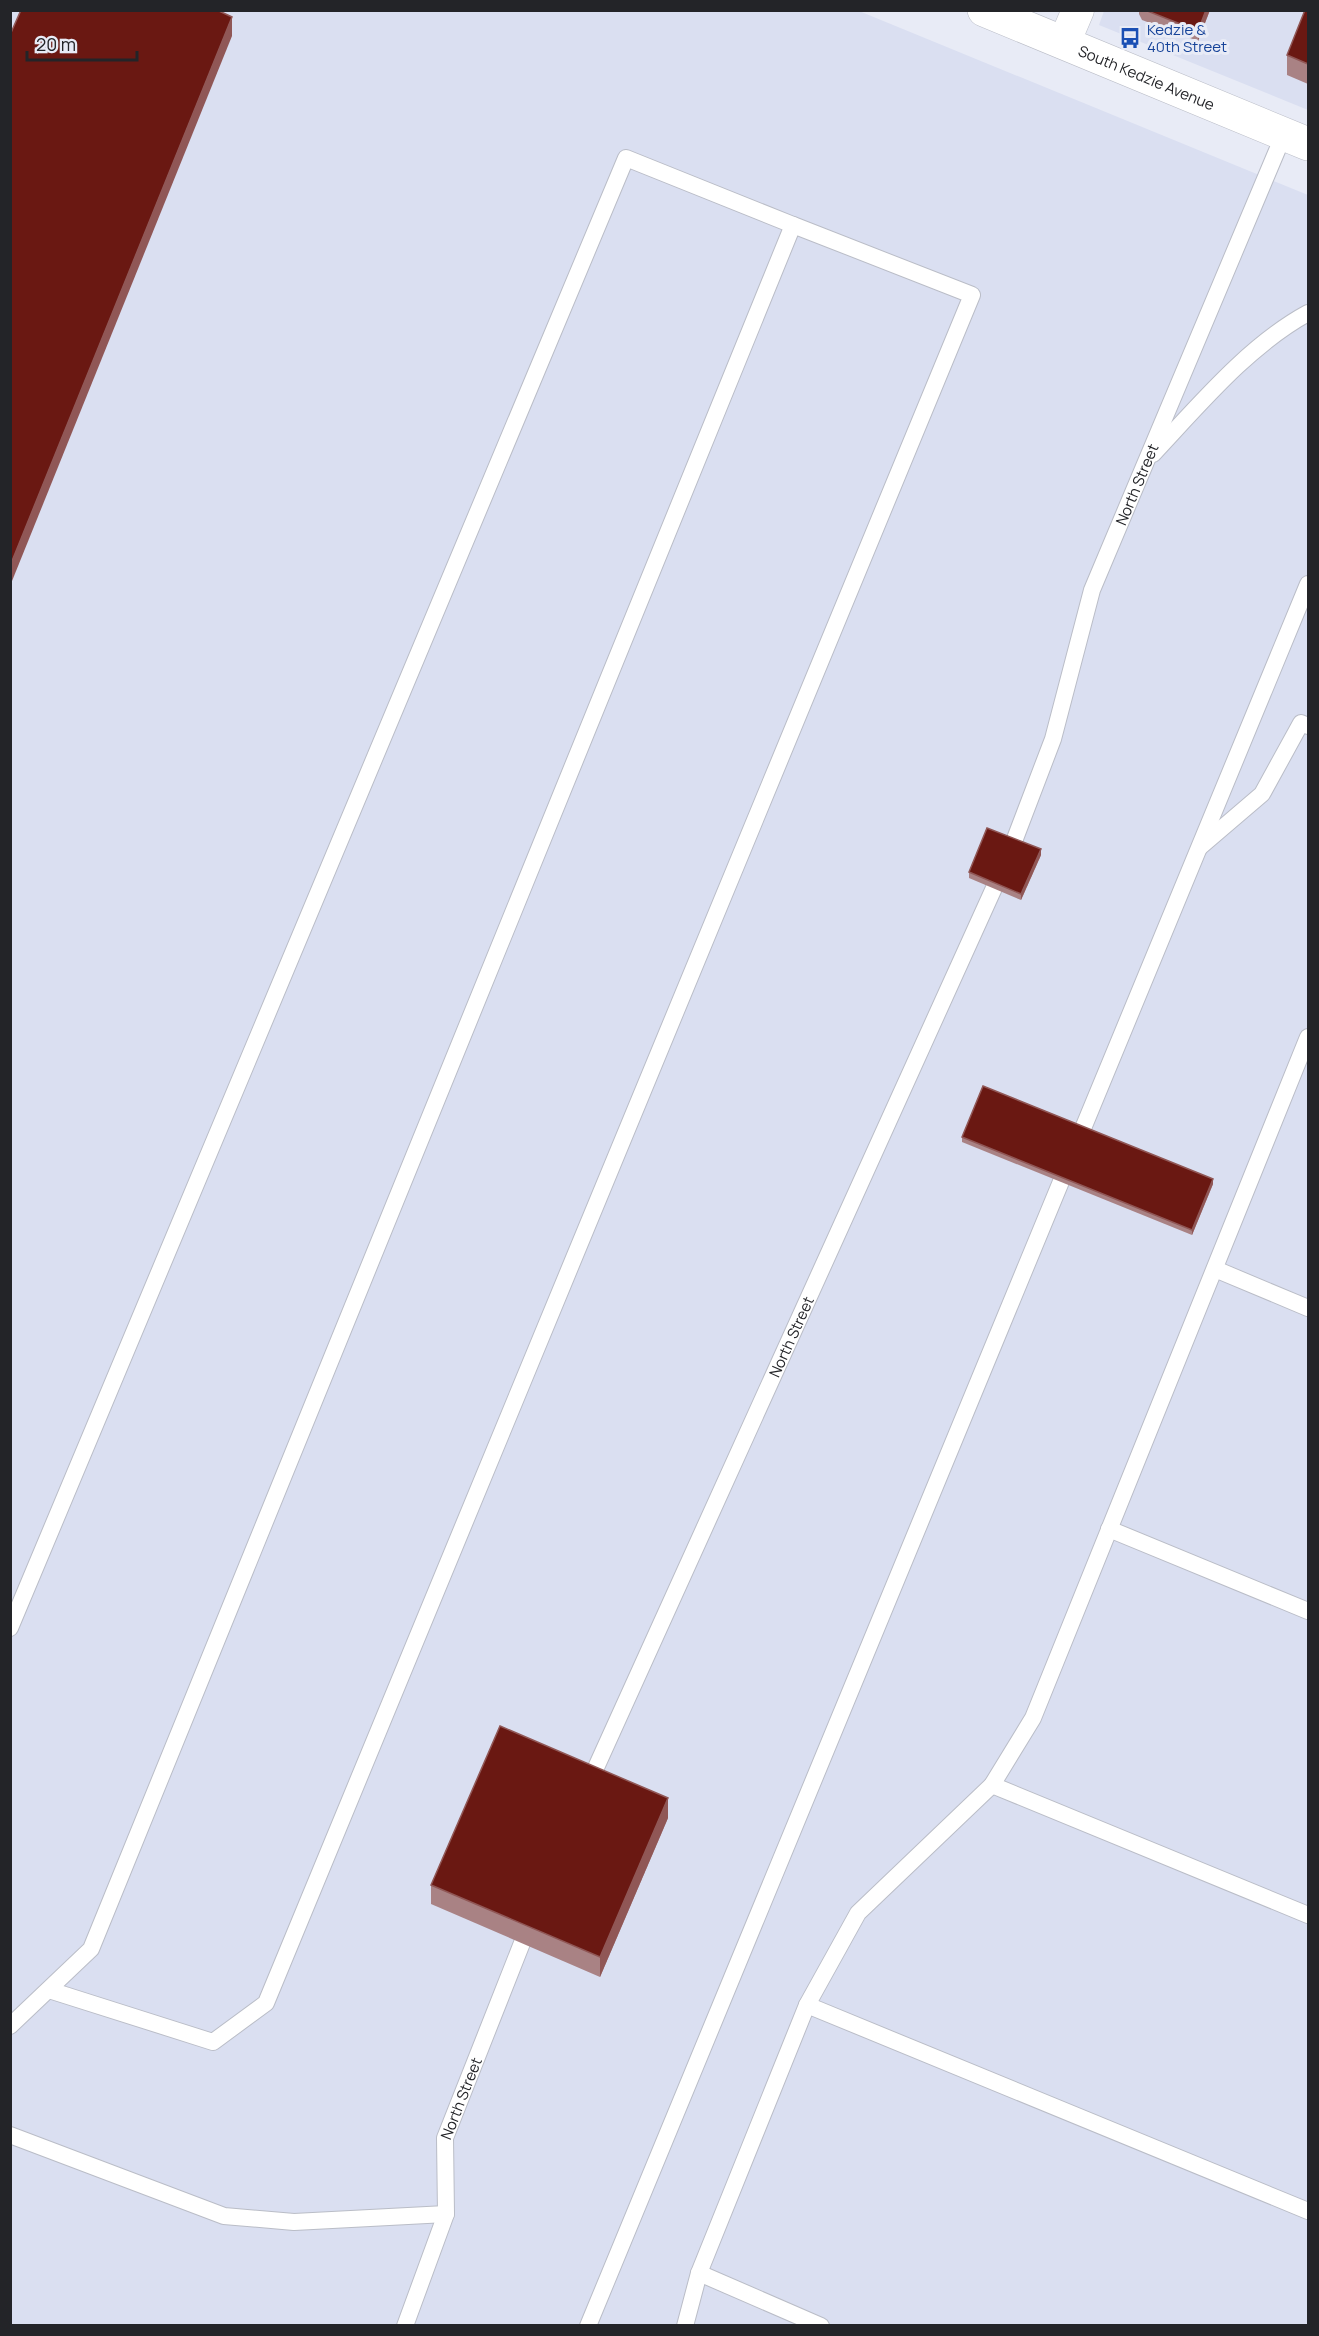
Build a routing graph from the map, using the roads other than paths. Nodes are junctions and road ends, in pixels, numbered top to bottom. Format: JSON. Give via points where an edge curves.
{"nodes":[{"id":1,"x":984,"y":10,"type":"edge"},
{"id":2,"x":1078,"y":10,"type":"edge"},
{"id":3,"x":1064,"y":43,"type":"junction"},
{"id":4,"x":1296,"y":139,"type":"edge"},
{"id":5,"x":793,"y":225,"type":"junction"},
{"id":6,"x":1308,"y":313,"type":"edge"},
{"id":7,"x":1146,"y":462,"type":"junction"},
{"id":8,"x":1308,"y":584,"type":"edge"},
{"id":9,"x":1308,"y":726,"type":"edge"},
{"id":10,"x":1013,"y":844,"type":"edge"},
{"id":11,"x":1198,"y":848,"type":"junction"},
{"id":12,"x":994,"y":888,"type":"edge"},
{"id":13,"x":1308,"y":1037,"type":"edge"},
{"id":14,"x":1215,"y":1269,"type":"junction"},
{"id":15,"x":1308,"y":1308,"type":"edge"},
{"id":16,"x":1109,"y":1529,"type":"junction"},
{"id":17,"x":1308,"y":1611,"type":"edge"},
{"id":18,"x":10,"y":1628,"type":"edge"},
{"id":19,"x":589,"y":1783,"type":"edge"},
{"id":20,"x":992,"y":1785,"type":"junction"},
{"id":21,"x":1308,"y":1915,"type":"edge"},
{"id":22,"x":522,"y":1943,"type":"edge"},
{"id":23,"x":49,"y":1990,"type":"junction"},
{"id":24,"x":807,"y":2004,"type":"junction"},
{"id":25,"x":10,"y":2026,"type":"edge"},
{"id":26,"x":10,"y":2135,"type":"edge"},
{"id":27,"x":1308,"y":2211,"type":"edge"},
{"id":28,"x":446,"y":2214,"type":"junction"},
{"id":29,"x":699,"y":2273,"type":"junction"},
{"id":30,"x":405,"y":2325,"type":"edge"},
{"id":31,"x":588,"y":2325,"type":"edge"},
{"id":32,"x":685,"y":2325,"type":"edge"},
{"id":33,"x":821,"y":2325,"type":"edge"}],
"edges":[{"from":1,"to":3,"type":"main road","name":"South Kedzie Avenue"},
{"from":2,"to":3,"type":"street"},
{"from":3,"to":4,"type":"main road","name":"South Kedzie Avenue"},
{"from":4,"to":7,"type":"lane","name":"North Street"},
{"from":5,"to":18,"type":"lane","via":[[626,158]]},
{"from":5,"to":23,"type":"lane","via":[[91,1949]]},
{"from":5,"to":23,"type":"lane","via":[[972,295],[266,2003],[213,2042]]},
{"from":6,"to":7,"type":"lane","via":[[1284,326],[1218,385]]},
{"from":7,"to":10,"type":"lane","name":"North Street","via":[[1092,590],[1053,740]]},
{"from":8,"to":11,"type":"lane"},
{"from":9,"to":11,"type":"lane","via":[[1301,723],[1262,794]]},
{"from":11,"to":31,"type":"lane"},
{"from":12,"to":19,"type":"lane","name":"North Street"},
{"from":13,"to":14,"type":"lane"},
{"from":14,"to":15,"type":"lane"},
{"from":14,"to":16,"type":"lane"},
{"from":16,"to":17,"type":"lane"},
{"from":16,"to":20,"type":"lane","via":[[1033,1718]]},
{"from":20,"to":21,"type":"lane"},
{"from":20,"to":24,"type":"lane","via":[[858,1913]]},
{"from":22,"to":28,"type":"lane","name":"North Street","via":[[445,2138]]},
{"from":23,"to":25,"type":"lane"},
{"from":24,"to":27,"type":"lane"},
{"from":24,"to":29,"type":"lane"},
{"from":26,"to":28,"type":"lane","via":[[224,2216],[294,2222]]},
{"from":28,"to":30,"type":"lane","name":"North Street"},
{"from":29,"to":32,"type":"lane"},
{"from":29,"to":33,"type":"lane"}]}
